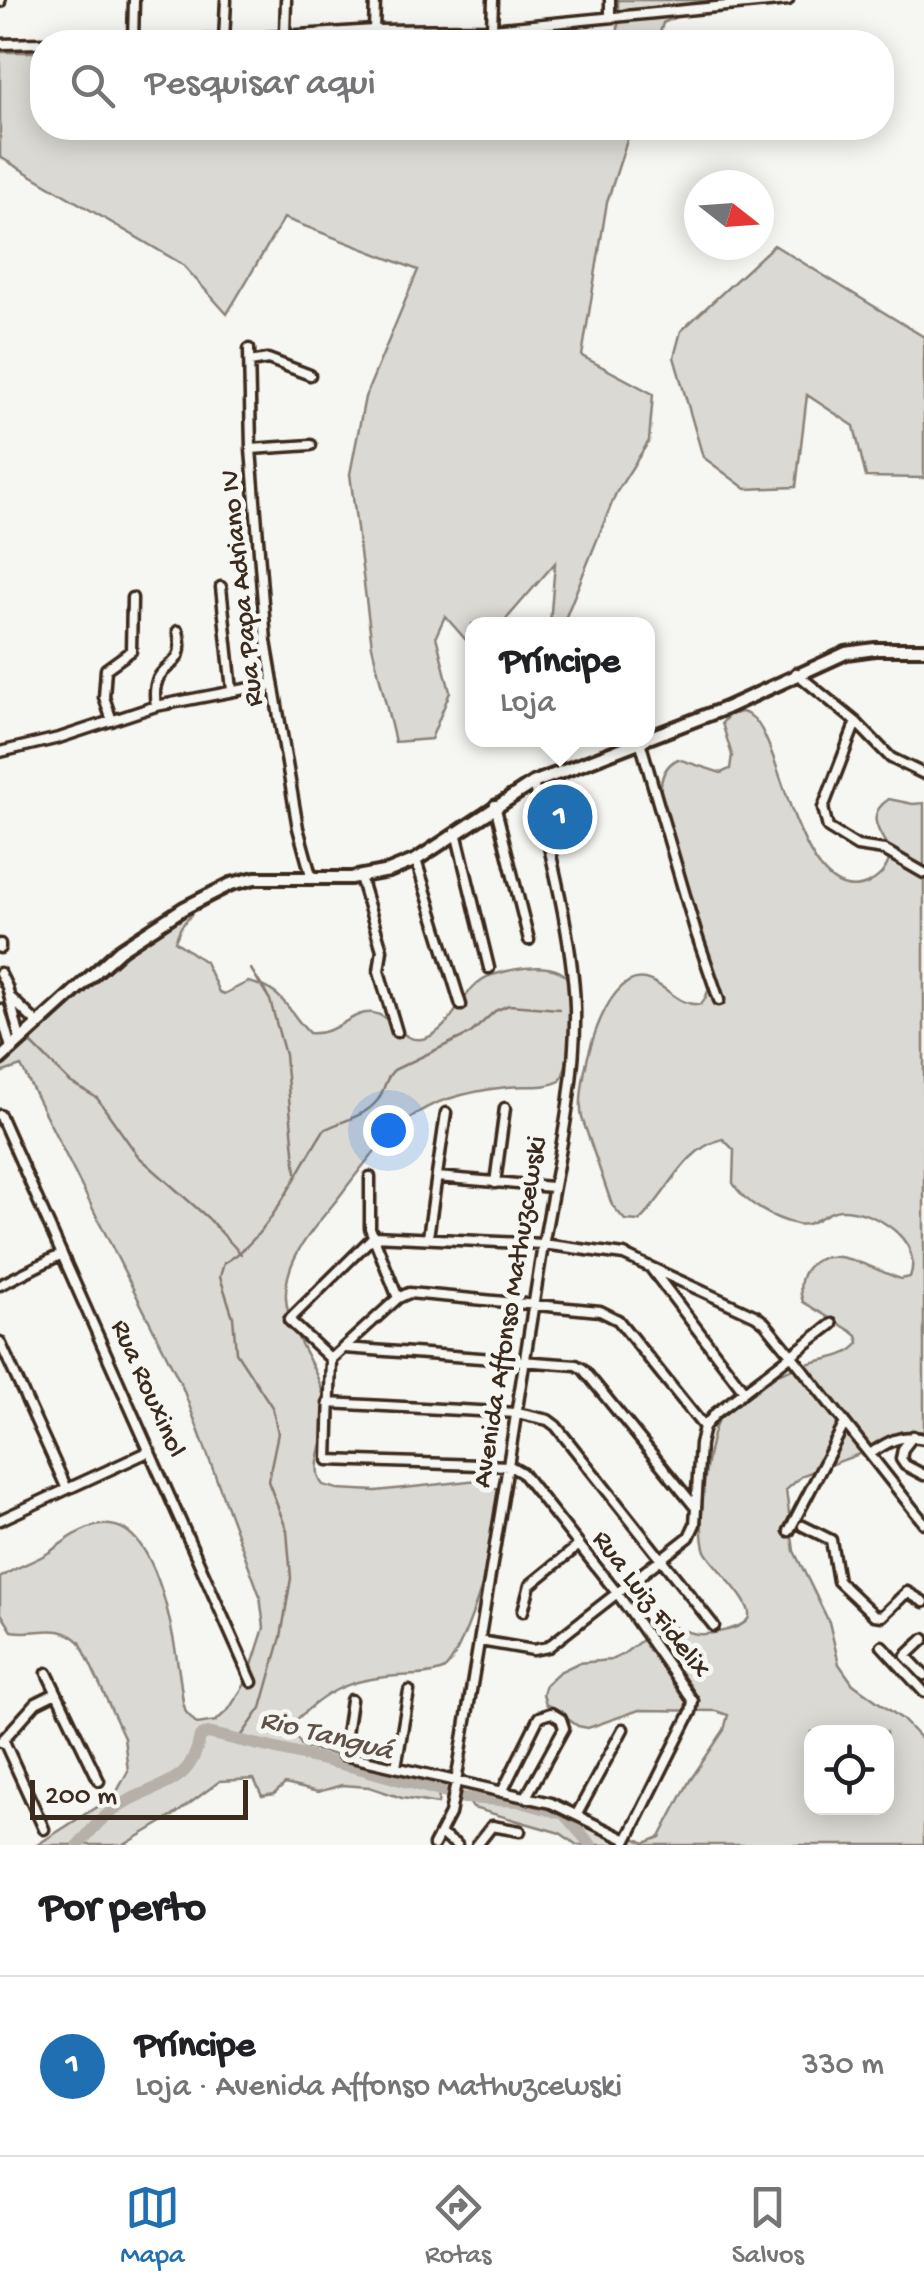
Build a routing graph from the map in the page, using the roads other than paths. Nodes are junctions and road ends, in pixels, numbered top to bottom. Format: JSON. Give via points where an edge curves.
{"nodes":[{"id":1,"x":134,"y":0,"type":"edge"},
{"id":2,"x":226,"y":0,"type":"edge"},
{"id":3,"x":286,"y":0,"type":"edge"},
{"id":4,"x":374,"y":0,"type":"edge"},
{"id":5,"x":493,"y":0,"type":"edge"},
{"id":6,"x":610,"y":0,"type":"edge"},
{"id":7,"x":788,"y":0,"type":"edge"},
{"id":8,"x":724,"y":2,"type":"edge"},
{"id":9,"x":610,"y":17,"type":"junction"},
{"id":10,"x":492,"y":28,"type":"junction"},
{"id":11,"x":134,"y":30,"type":"edge"},
{"id":12,"x":224,"y":30,"type":"edge"},
{"id":13,"x":285,"y":30,"type":"edge"},
{"id":14,"x":374,"y":30,"type":"joint"},
{"id":15,"x":30,"y":43,"type":"edge"},
{"id":16,"x":0,"y":44,"type":"edge"},
{"id":17,"x":249,"y":349,"type":"dead end"},
{"id":18,"x":250,"y":362,"type":"junction"},
{"id":19,"x":310,"y":374,"type":"dead end"},
{"id":20,"x":311,"y":445,"type":"dead end"},
{"id":21,"x":251,"y":449,"type":"junction"},
{"id":22,"x":221,"y":586,"type":"dead end"},
{"id":23,"x":132,"y":598,"type":"dead end"},
{"id":24,"x":178,"y":631,"type":"dead end"},
{"id":25,"x":924,"y":649,"type":"edge"},
{"id":26,"x":796,"y":673,"type":"junction"},
{"id":27,"x":272,"y":684,"type":"junction"},
{"id":28,"x":232,"y":690,"type":"junction"},
{"id":29,"x":156,"y":706,"type":"junction"},
{"id":30,"x":112,"y":721,"type":"junction"},
{"id":31,"x":856,"y":722,"type":"junction"},
{"id":32,"x":655,"y":736,"type":"edge"},
{"id":33,"x":626,"y":747,"type":"edge"},
{"id":34,"x":646,"y":747,"type":"edge"},
{"id":35,"x":0,"y":752,"type":"edge"},
{"id":36,"x":924,"y":774,"type":"edge"},
{"id":37,"x":532,"y":783,"type":"junction"},
{"id":38,"x":495,"y":805,"type":"junction"},
{"id":39,"x":456,"y":832,"type":"junction"},
{"id":40,"x":416,"y":860,"type":"junction"},
{"id":41,"x":924,"y":873,"type":"edge"},
{"id":42,"x":360,"y":877,"type":"junction"},
{"id":43,"x":312,"y":878,"type":"junction"},
{"id":44,"x":529,"y":940,"type":"dead end"},
{"id":45,"x":488,"y":968,"type":"dead end"},
{"id":46,"x":0,"y":973,"type":"edge"},
{"id":47,"x":6,"y":997,"type":"edge"},
{"id":48,"x":719,"y":1000,"type":"dead end"},
{"id":49,"x":461,"y":1005,"type":"dead end"},
{"id":50,"x":0,"y":1009,"type":"edge"},
{"id":51,"x":37,"y":1023,"type":"junction"},
{"id":52,"x":398,"y":1032,"type":"dead end"},
{"id":53,"x":15,"y":1044,"type":"junction"},
{"id":54,"x":0,"y":1059,"type":"edge"},
{"id":55,"x":506,"y":1108,"type":"dead end"},
{"id":56,"x":446,"y":1113,"type":"dead end"},
{"id":57,"x":0,"y":1115,"type":"edge"},
{"id":58,"x":370,"y":1177,"type":"dead end"},
{"id":59,"x":437,"y":1177,"type":"junction"},
{"id":60,"x":495,"y":1182,"type":"junction"},
{"id":61,"x":552,"y":1187,"type":"junction"},
{"id":62,"x":374,"y":1236,"type":"junction"},
{"id":63,"x":428,"y":1238,"type":"junction"},
{"id":64,"x":543,"y":1244,"type":"junction"},
{"id":65,"x":62,"y":1254,"type":"junction"},
{"id":66,"x":648,"y":1264,"type":"junction"},
{"id":67,"x":0,"y":1285,"type":"edge"},
{"id":68,"x":398,"y":1298,"type":"junction"},
{"id":69,"x":534,"y":1303,"type":"junction"},
{"id":70,"x":832,"y":1324,"type":"dead end"},
{"id":71,"x":0,"y":1342,"type":"edge"},
{"id":72,"x":345,"y":1348,"type":"junction"},
{"id":73,"x":792,"y":1356,"type":"junction"},
{"id":74,"x":331,"y":1359,"type":"junction"},
{"id":75,"x":525,"y":1359,"type":"junction"},
{"id":76,"x":744,"y":1391,"type":"junction"},
{"id":77,"x":328,"y":1403,"type":"junction"},
{"id":78,"x":517,"y":1413,"type":"junction"},
{"id":79,"x":845,"y":1423,"type":"junction"},
{"id":80,"x":704,"y":1428,"type":"junction"},
{"id":81,"x":913,"y":1436,"type":"junction"},
{"id":82,"x":924,"y":1439,"type":"edge"},
{"id":83,"x":150,"y":1450,"type":"junction"},
{"id":84,"x":870,"y":1454,"type":"junction"},
{"id":85,"x":510,"y":1466,"type":"junction"},
{"id":86,"x":924,"y":1475,"type":"edge"},
{"id":87,"x":66,"y":1488,"type":"junction"},
{"id":88,"x":696,"y":1508,"type":"junction"},
{"id":89,"x":0,"y":1520,"type":"edge"},
{"id":90,"x":924,"y":1523,"type":"edge"},
{"id":91,"x":803,"y":1526,"type":"dead end"},
{"id":92,"x":789,"y":1531,"type":"dead end"},
{"id":93,"x":578,"y":1546,"type":"junction"},
{"id":94,"x":660,"y":1559,"type":"junction"},
{"id":95,"x":616,"y":1593,"type":"junction"},
{"id":96,"x":924,"y":1602,"type":"edge"},
{"id":97,"x":523,"y":1611,"type":"dead end"},
{"id":98,"x":714,"y":1626,"type":"dead end"},
{"id":99,"x":924,"y":1638,"type":"edge"},
{"id":100,"x":480,"y":1641,"type":"junction"},
{"id":101,"x":882,"y":1646,"type":"dead end"},
{"id":102,"x":47,"y":1673,"type":"dead end"},
{"id":103,"x":924,"y":1675,"type":"edge"},
{"id":104,"x":252,"y":1682,"type":"dead end"},
{"id":105,"x":409,"y":1691,"type":"dead end"},
{"id":106,"x":56,"y":1692,"type":"junction"},
{"id":107,"x":924,"y":1692,"type":"edge"},
{"id":108,"x":350,"y":1700,"type":"dead end"},
{"id":109,"x":623,"y":1729,"type":"dead end"},
{"id":110,"x":1,"y":1741,"type":"edge"},
{"id":111,"x":396,"y":1768,"type":"junction"},
{"id":112,"x":99,"y":1781,"type":"dead end"},
{"id":113,"x":456,"y":1782,"type":"junction"},
{"id":114,"x":502,"y":1792,"type":"junction"},
{"id":115,"x":526,"y":1797,"type":"junction"},
{"id":116,"x":577,"y":1814,"type":"junction"},
{"id":117,"x":44,"y":1829,"type":"dead end"},
{"id":118,"x":520,"y":1831,"type":"dead end"},
{"id":119,"x":440,"y":1834,"type":"junction"},
{"id":120,"x":434,"y":1845,"type":"edge"},
{"id":121,"x":457,"y":1845,"type":"edge"},
{"id":122,"x":478,"y":1845,"type":"edge"}],
"edges":[{"from":1,"to":11,"type":"street"},
{"from":2,"to":12,"type":"street"},
{"from":3,"to":13,"type":"street"},
{"from":4,"to":14,"type":"street"},
{"from":5,"to":10,"type":"street"},
{"from":6,"to":9,"type":"street"},
{"from":7,"to":8,"type":"street"},
{"from":8,"to":9,"type":"street"},
{"from":9,"to":10,"type":"street"},
{"from":10,"to":14,"type":"street"},
{"from":15,"to":16,"type":"street"},
{"from":17,"to":18,"type":"street","name":"Rua Papa Adriano IV"},
{"from":18,"to":19,"type":"street","via":[[268,358]]},
{"from":18,"to":21,"type":"street","name":"Rua Papa Adriano IV"},
{"from":20,"to":21,"type":"street"},
{"from":21,"to":27,"type":"street","name":"Rua Papa Adriano IV"},
{"from":22,"to":28,"type":"street"},
{"from":23,"to":30,"type":"street","via":[[132,652],[106,669],[104,696]]},
{"from":24,"to":29,"type":"street","via":[[180,655],[159,673]]},
{"from":25,"to":26,"type":"main road","via":[[860,650]]},
{"from":26,"to":31,"type":"street"},
{"from":26,"to":32,"type":"main road"},
{"from":27,"to":28,"type":"street"},
{"from":27,"to":43,"type":"street","name":"Rua Papa Adriano IV"},
{"from":28,"to":29,"type":"street"},
{"from":29,"to":30,"type":"street"},
{"from":30,"to":35,"type":"street"},
{"from":31,"to":36,"type":"street","via":[[896,761]]},
{"from":31,"to":41,"type":"street","via":[[824,808],[828,828]]},
{"from":33,"to":37,"type":"main road"},
{"from":34,"to":48,"type":"street"},
{"from":37,"to":38,"type":"main road"},
{"from":37,"to":61,"type":"street","name":"Avenida Affonso Mathuzcewski","via":[[575,1007]]},
{"from":38,"to":39,"type":"main road"},
{"from":38,"to":44,"type":"street"},
{"from":39,"to":40,"type":"main road"},
{"from":39,"to":45,"type":"street"},
{"from":40,"to":42,"type":"main road"},
{"from":40,"to":49,"type":"street"},
{"from":42,"to":43,"type":"main road"},
{"from":42,"to":52,"type":"street"},
{"from":43,"to":51,"type":"main road","via":[[255,878],[200,900],[120,950]]},
{"from":46,"to":47,"type":"street"},
{"from":47,"to":51,"type":"street"},
{"from":47,"to":53,"type":"street"},
{"from":50,"to":53,"type":"street"},
{"from":51,"to":53,"type":"main road"},
{"from":53,"to":54,"type":"main road"},
{"from":55,"to":60,"type":"street"},
{"from":56,"to":59,"type":"street"},
{"from":57,"to":65,"type":"street","name":"Rua Rouxinol"},
{"from":58,"to":62,"type":"street"},
{"from":59,"to":60,"type":"street"},
{"from":59,"to":63,"type":"street"},
{"from":60,"to":61,"type":"street"},
{"from":61,"to":64,"type":"street","name":"Avenida Affonso Mathuzcewski"},
{"from":62,"to":63,"type":"street"},
{"from":62,"to":68,"type":"street"},
{"from":62,"to":74,"type":"street","via":[[289,1320]]},
{"from":63,"to":64,"type":"street"},
{"from":64,"to":66,"type":"street"},
{"from":64,"to":69,"type":"street","name":"Avenida Affonso Mathuzcewski"},
{"from":65,"to":67,"type":"street"},
{"from":65,"to":83,"type":"street","name":"Rua Rouxinol"},
{"from":66,"to":73,"type":"street","via":[[756,1316]]},
{"from":66,"to":76,"type":"street"},
{"from":68,"to":69,"type":"street","via":[[409,1293]]},
{"from":68,"to":72,"type":"street"},
{"from":69,"to":75,"type":"street","name":"Avenida Affonso Mathuzcewski"},
{"from":69,"to":80,"type":"street","via":[[611,1314]]},
{"from":70,"to":73,"type":"street"},
{"from":71,"to":87,"type":"street"},
{"from":72,"to":74,"type":"street"},
{"from":72,"to":75,"type":"street"},
{"from":73,"to":76,"type":"street"},
{"from":73,"to":79,"type":"street"},
{"from":74,"to":77,"type":"street"},
{"from":75,"to":78,"type":"street","name":"Avenida Affonso Mathuzcewski"},
{"from":75,"to":88,"type":"street","via":[[583,1369]]},
{"from":76,"to":80,"type":"street"},
{"from":77,"to":78,"type":"street"},
{"from":77,"to":85,"type":"street","via":[[328,1460]]},
{"from":78,"to":85,"type":"street","name":"Avenida Affonso Mathuzcewski"},
{"from":78,"to":94,"type":"street","via":[[556,1426]]},
{"from":79,"to":84,"type":"street"},
{"from":79,"to":92,"type":"street"},
{"from":80,"to":88,"type":"street"},
{"from":81,"to":82,"type":"street"},
{"from":81,"to":84,"type":"street"},
{"from":81,"to":86,"type":"street","via":[[901,1459]]},
{"from":83,"to":87,"type":"street"},
{"from":83,"to":104,"type":"street","name":"Rua Rouxinol"},
{"from":84,"to":90,"type":"street"},
{"from":85,"to":93,"type":"street","name":"Rua Luiz Fidelix","via":[[531,1481]]},
{"from":85,"to":100,"type":"street","name":"Avenida Affonso Mathuzcewski"},
{"from":87,"to":89,"type":"street"},
{"from":88,"to":94,"type":"street","via":[[689,1538]]},
{"from":91,"to":96,"type":"street","via":[[831,1540],[838,1581],[874,1616],[907,1592]]},
{"from":93,"to":95,"type":"street","name":"Rua Luiz Fidelix"},
{"from":93,"to":97,"type":"street","via":[[530,1585]]},
{"from":94,"to":95,"type":"street"},
{"from":94,"to":98,"type":"street"},
{"from":95,"to":100,"type":"street","via":[[541,1650]]},
{"from":95,"to":116,"type":"street","name":"Rua Luiz Fidelix","via":[[693,1701],[692,1712],[626,1840]]},
{"from":99,"to":103,"type":"street","via":[[906,1656]]},
{"from":100,"to":113,"type":"street","name":"Avenida Affonso Mathuzcewski"},
{"from":101,"to":107,"type":"street"},
{"from":102,"to":106,"type":"street"},
{"from":105,"to":111,"type":"street"},
{"from":106,"to":110,"type":"street","via":[[36,1702]]},
{"from":106,"to":112,"type":"street"},
{"from":108,"to":111,"type":"street","via":[[344,1754]]},
{"from":109,"to":116,"type":"street"},
{"from":110,"to":117,"type":"street"},
{"from":111,"to":113,"type":"street"},
{"from":113,"to":114,"type":"street"},
{"from":113,"to":119,"type":"street","name":"Avenida Affonso Mathuzcewski"},
{"from":114,"to":115,"type":"street"},
{"from":114,"to":115,"type":"street","via":[[540,1717],[551,1714],[564,1728]]},
{"from":115,"to":116,"type":"street"},
{"from":118,"to":122,"type":"street","via":[[492,1826]]},
{"from":119,"to":120,"type":"street","name":"Avenida Affonso Mathuzcewski"},
{"from":119,"to":121,"type":"street"}]}
